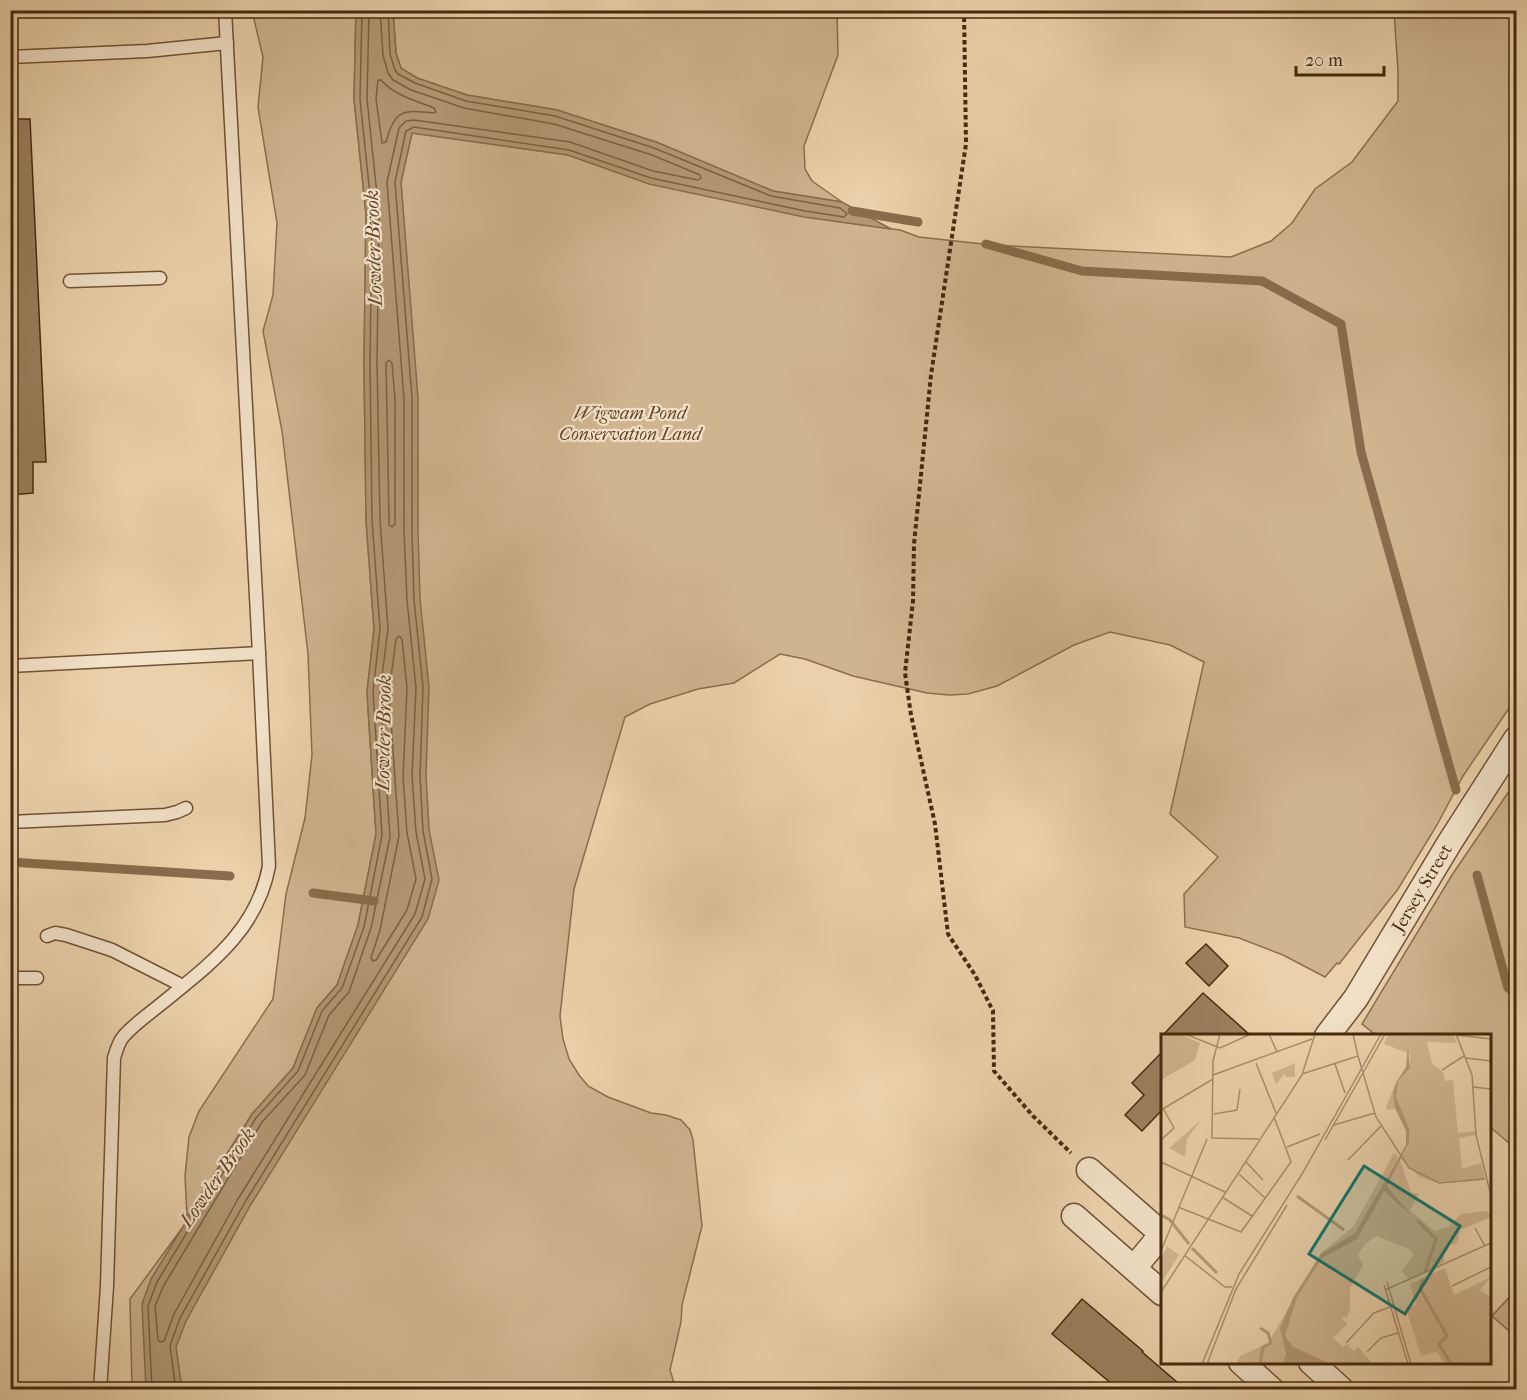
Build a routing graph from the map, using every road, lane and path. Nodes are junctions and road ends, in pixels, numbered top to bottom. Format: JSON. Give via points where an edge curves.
{"nodes":[{"id":1,"x":225,"y":10,"type":"edge"},
{"id":2,"x":964,"y":10,"type":"edge"},
{"id":3,"x":227,"y":43,"type":"junction"},
{"id":4,"x":10,"y":57,"type":"edge"},
{"id":5,"x":160,"y":278,"type":"dead end"},
{"id":6,"x":70,"y":281,"type":"dead end"},
{"id":7,"x":259,"y":653,"type":"junction"},
{"id":8,"x":10,"y":666,"type":"edge"},
{"id":9,"x":1516,"y":739,"type":"edge"},
{"id":10,"x":186,"y":808,"type":"dead end"},
{"id":11,"x":10,"y":822,"type":"edge"},
{"id":12,"x":46,"y":936,"type":"dead end"},
{"id":13,"x":10,"y":978,"type":"edge"},
{"id":14,"x":37,"y":978,"type":"dead end"},
{"id":15,"x":183,"y":986,"type":"junction"},
{"id":16,"x":1328,"y":1034,"type":"edge"},
{"id":17,"x":1089,"y":1170,"type":"joint"},
{"id":18,"x":1074,"y":1216,"type":"dead end"},
{"id":19,"x":1161,"y":1233,"type":"edge"},
{"id":20,"x":1161,"y":1235,"type":"edge"},
{"id":21,"x":1134,"y":1268,"type":"junction"},
{"id":22,"x":1161,"y":1292,"type":"edge"},
{"id":23,"x":1243,"y":1364,"type":"edge"},
{"id":24,"x":1313,"y":1364,"type":"edge"},
{"id":25,"x":1337,"y":1388,"type":"edge"},
{"id":26,"x":100,"y":1389,"type":"edge"},
{"id":27,"x":1272,"y":1389,"type":"edge"}],
"edges":[{"from":1,"to":3,"type":"lane"},
{"from":2,"to":17,"type":"path","via":[[966,144],[931,375],[905,673],[935,824],[948,934],[993,1011],[994,1071],[1033,1116]]},
{"from":3,"to":4,"type":"lane"},
{"from":3,"to":7,"type":"lane"},
{"from":5,"to":6,"type":"lane"},
{"from":7,"to":8,"type":"lane"},
{"from":7,"to":15,"type":"lane","via":[[269,866],[265,888],[255,911],[236,936]]},
{"from":9,"to":16,"type":"street","name":"Jersey Street","via":[[1356,998]]},
{"from":10,"to":11,"type":"lane","via":[[165,815]]},
{"from":12,"to":15,"type":"lane","via":[[66,935],[112,950]]},
{"from":13,"to":14,"type":"lane"},
{"from":15,"to":26,"type":"lane","via":[[122,1038],[114,1058]]},
{"from":17,"to":19,"type":"street"},
{"from":18,"to":21,"type":"street"},
{"from":20,"to":21,"type":"street"},
{"from":21,"to":22,"type":"street"},
{"from":23,"to":27,"type":"street"},
{"from":24,"to":25,"type":"street"}]}
